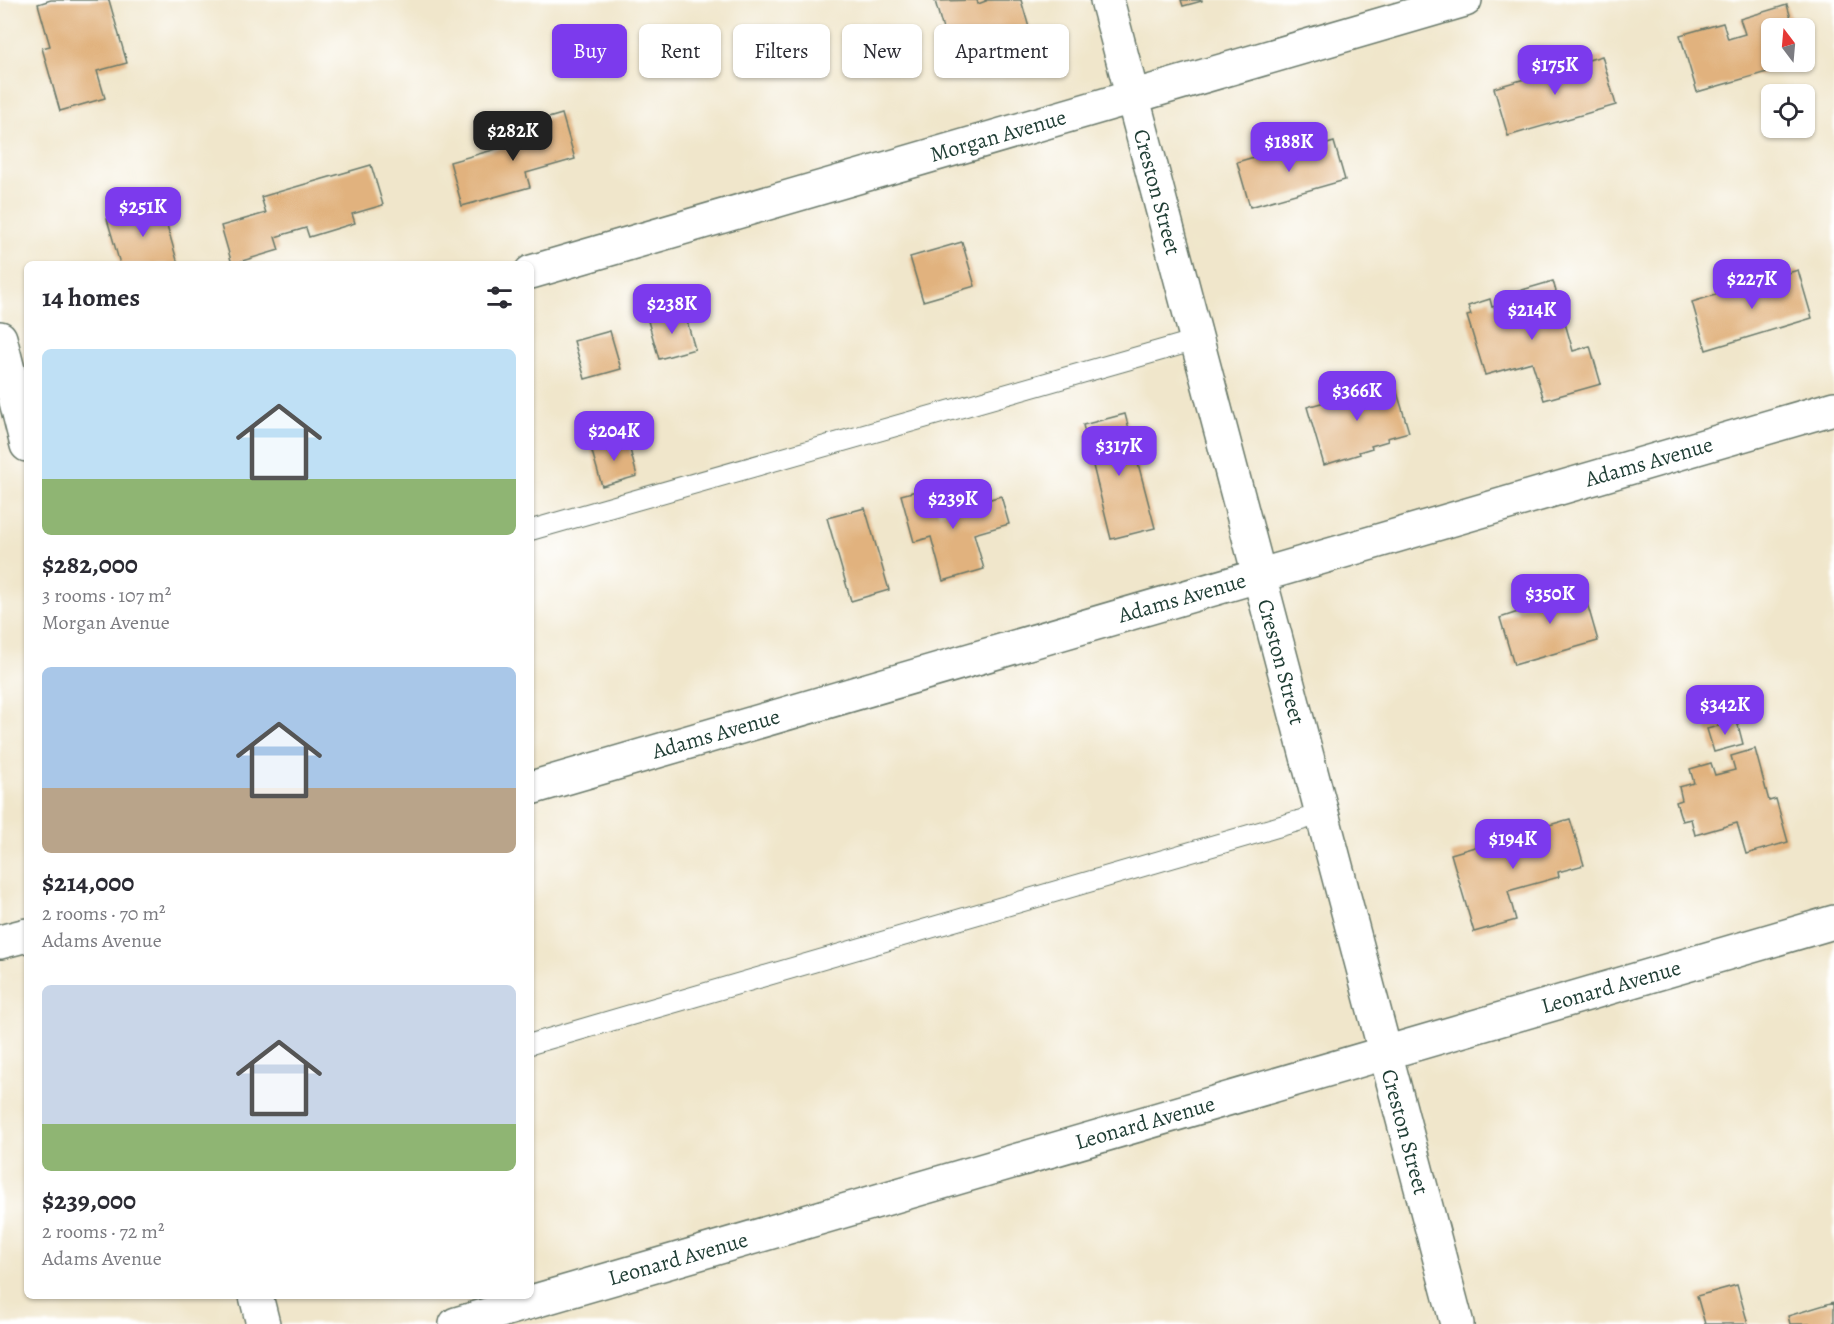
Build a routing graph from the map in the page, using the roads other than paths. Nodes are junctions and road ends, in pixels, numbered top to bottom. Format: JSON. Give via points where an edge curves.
{"nodes":[{"id":1,"x":1107,"y":0,"type":"edge"},
{"id":2,"x":1465,"y":0,"type":"edge"},
{"id":3,"x":1132,"y":98,"type":"junction"},
{"id":4,"x":534,"y":271,"type":"edge"},
{"id":5,"x":0,"y":338,"type":"edge"},
{"id":6,"x":1197,"y":340,"type":"junction"},
{"id":7,"x":1834,"y":408,"type":"edge"},
{"id":8,"x":19,"y":428,"type":"edge"},
{"id":9,"x":534,"y":529,"type":"edge"},
{"id":10,"x":1258,"y":576,"type":"junction"},
{"id":11,"x":534,"y":787,"type":"edge"},
{"id":12,"x":1322,"y":814,"type":"junction"},
{"id":13,"x":1834,"y":922,"type":"edge"},
{"id":14,"x":24,"y":935,"type":"edge"},
{"id":15,"x":0,"y":942,"type":"edge"},
{"id":16,"x":534,"y":1043,"type":"edge"},
{"id":17,"x":1384,"y":1053,"type":"junction"},
{"id":18,"x":257,"y":1299,"type":"edge"},
{"id":19,"x":263,"y":1324,"type":"edge"},
{"id":20,"x":456,"y":1324,"type":"edge"},
{"id":21,"x":1457,"y":1324,"type":"edge"}],
"edges":[{"from":1,"to":3,"type":"street","name":"Creston Street"},
{"from":2,"to":3,"type":"street","name":"Morgan Avenue"},
{"from":3,"to":4,"type":"street","name":"Morgan Avenue"},
{"from":3,"to":6,"type":"street","name":"Creston Street"},
{"from":5,"to":8,"type":"street"},
{"from":6,"to":9,"type":"lane"},
{"from":6,"to":10,"type":"street","name":"Creston Street"},
{"from":7,"to":10,"type":"street","name":"Adams Avenue"},
{"from":10,"to":11,"type":"street","name":"Adams Avenue"},
{"from":10,"to":12,"type":"street","name":"Creston Street"},
{"from":12,"to":16,"type":"lane"},
{"from":12,"to":17,"type":"street","name":"Creston Street"},
{"from":13,"to":17,"type":"street","name":"Leonard Avenue"},
{"from":14,"to":15,"type":"street"},
{"from":17,"to":20,"type":"street","name":"Leonard Avenue"},
{"from":17,"to":21,"type":"street","name":"Creston Street"},
{"from":18,"to":19,"type":"street"}]}
